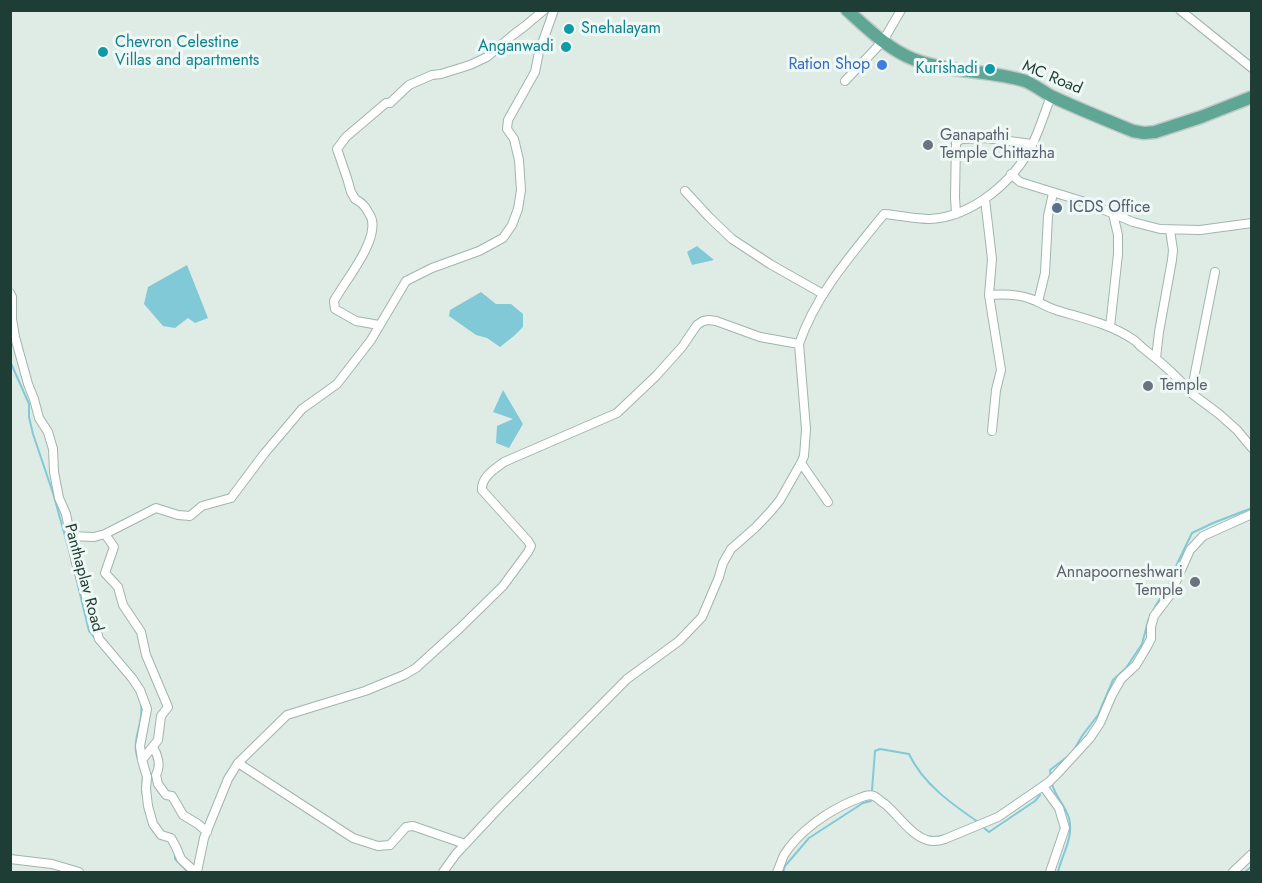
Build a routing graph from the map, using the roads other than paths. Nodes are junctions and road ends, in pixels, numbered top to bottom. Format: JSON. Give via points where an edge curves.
{"nodes":[{"id":1,"x":544,"y":10,"type":"edge"},
{"id":2,"x":554,"y":10,"type":"edge"},
{"id":3,"x":847,"y":10,"type":"edge"},
{"id":4,"x":902,"y":10,"type":"edge"},
{"id":5,"x":1180,"y":10,"type":"edge"},
{"id":6,"x":883,"y":41,"type":"junction"},
{"id":7,"x":1251,"y":68,"type":"edge"},
{"id":8,"x":845,"y":81,"type":"dead end"},
{"id":9,"x":1051,"y":96,"type":"junction"},
{"id":10,"x":1251,"y":97,"type":"edge"},
{"id":11,"x":1032,"y":144,"type":"junction"},
{"id":12,"x":1011,"y":174,"type":"junction"},
{"id":13,"x":685,"y":190,"type":"dead end"},
{"id":14,"x":1053,"y":193,"type":"junction"},
{"id":15,"x":985,"y":199,"type":"junction"},
{"id":16,"x":956,"y":214,"type":"junction"},
{"id":17,"x":1113,"y":214,"type":"junction"},
{"id":18,"x":1251,"y":223,"type":"edge"},
{"id":19,"x":1170,"y":230,"type":"junction"},
{"id":20,"x":1215,"y":272,"type":"dead end"},
{"id":21,"x":10,"y":293,"type":"edge"},
{"id":22,"x":823,"y":294,"type":"junction"},
{"id":23,"x":989,"y":296,"type":"junction"},
{"id":24,"x":1038,"y":302,"type":"junction"},
{"id":25,"x":379,"y":325,"type":"junction"},
{"id":26,"x":1110,"y":327,"type":"junction"},
{"id":27,"x":799,"y":344,"type":"junction"},
{"id":28,"x":1156,"y":358,"type":"junction"},
{"id":29,"x":1191,"y":393,"type":"junction"},
{"id":30,"x":992,"y":431,"type":"dead end"},
{"id":31,"x":1251,"y":448,"type":"edge"},
{"id":32,"x":801,"y":463,"type":"junction"},
{"id":33,"x":828,"y":502,"type":"dead end"},
{"id":34,"x":1251,"y":514,"type":"edge"},
{"id":35,"x":105,"y":534,"type":"junction"},
{"id":36,"x":70,"y":536,"type":"junction"},
{"id":37,"x":153,"y":747,"type":"junction"},
{"id":38,"x":142,"y":760,"type":"junction"},
{"id":39,"x":238,"y":763,"type":"junction"},
{"id":40,"x":1046,"y":784,"type":"junction"},
{"id":41,"x":207,"y":832,"type":"junction"},
{"id":42,"x":465,"y":844,"type":"junction"},
{"id":43,"x":1251,"y":854,"type":"edge"},
{"id":44,"x":10,"y":859,"type":"edge"},
{"id":45,"x":79,"y":873,"type":"edge"},
{"id":46,"x":196,"y":873,"type":"edge"},
{"id":47,"x":443,"y":873,"type":"edge"},
{"id":48,"x":777,"y":873,"type":"edge"},
{"id":49,"x":1050,"y":873,"type":"edge"},
{"id":50,"x":1233,"y":873,"type":"edge"}],
"edges":[{"from":1,"to":25,"type":"street","via":[[487,57],[409,85],[337,149],[351,192],[366,207],[372,226],[362,257],[334,301],[336,309],[356,321]]},
{"from":2,"to":25,"type":"street","via":[[535,72],[508,120],[507,129],[519,160],[521,190],[512,225],[493,244],[406,281]]},
{"from":3,"to":6,"type":"main road","name":"MC Road"},
{"from":4,"to":6,"type":"street"},
{"from":5,"to":7,"type":"street"},
{"from":6,"to":8,"type":"street"},
{"from":6,"to":9,"type":"main road","name":"MC Road","via":[[914,59],[1027,82]]},
{"from":9,"to":10,"type":"main road","name":"MC Road","via":[[1144,133],[1164,130]]},
{"from":9,"to":11,"type":"street"},
{"from":11,"to":12,"type":"street"},
{"from":11,"to":16,"type":"street","via":[[960,139],[956,143]]},
{"from":12,"to":14,"type":"street","via":[[1020,182]]},
{"from":12,"to":15,"type":"street"},
{"from":13,"to":22,"type":"street","via":[[732,239]]},
{"from":14,"to":17,"type":"street"},
{"from":14,"to":24,"type":"street"},
{"from":15,"to":16,"type":"street"},
{"from":15,"to":23,"type":"street","via":[[993,259]]},
{"from":16,"to":22,"type":"street","via":[[930,219],[884,214]]},
{"from":17,"to":19,"type":"street"},
{"from":17,"to":26,"type":"street","via":[[1119,254]]},
{"from":18,"to":19,"type":"street"},
{"from":19,"to":28,"type":"street","via":[[1172,260]]},
{"from":20,"to":29,"type":"street"},
{"from":21,"to":36,"type":"street","name":"Panthaplav Road","via":[[15,337],[39,418],[53,449],[59,498]]},
{"from":22,"to":27,"type":"street"},
{"from":23,"to":24,"type":"street","via":[[1023,297]]},
{"from":23,"to":30,"type":"street","via":[[1001,370]]},
{"from":24,"to":26,"type":"street"},
{"from":25,"to":35,"type":"street","via":[[337,384],[302,410],[231,498],[202,506],[190,516],[156,508]]},
{"from":26,"to":28,"type":"street"},
{"from":27,"to":32,"type":"street","via":[[806,429]]},
{"from":27,"to":39,"type":"street","via":[[760,337],[716,321],[703,321],[656,376],[617,413],[504,462],[485,478],[482,490],[531,546],[503,586],[416,668],[365,691],[287,715]]},
{"from":28,"to":29,"type":"street"},
{"from":29,"to":31,"type":"street","via":[[1237,430]]},
{"from":32,"to":33,"type":"street"},
{"from":32,"to":42,"type":"street","via":[[771,512],[730,549],[702,617],[690,631],[627,679]]},
{"from":34,"to":40,"type":"street","via":[[1203,536],[1190,550],[1170,595],[1154,616],[1145,650],[1112,694],[1090,738]]},
{"from":35,"to":36,"type":"street"},
{"from":35,"to":37,"type":"street","via":[[114,547],[105,573],[118,587],[123,605],[141,632],[146,655],[168,707],[161,716],[158,740]]},
{"from":36,"to":38,"type":"street","name":"Panthaplav Road","via":[[99,639],[132,678],[147,709],[140,746]]},
{"from":37,"to":38,"type":"street"},
{"from":37,"to":41,"type":"street","via":[[157,754],[158,784],[166,795],[172,796],[183,814]]},
{"from":38,"to":46,"type":"street","name":"Panthaplav Road","via":[[153,824],[161,835],[171,838],[181,859]]},
{"from":39,"to":41,"type":"street"},
{"from":39,"to":42,"type":"street","via":[[353,838],[378,846],[390,845],[406,827],[414,826]]},
{"from":40,"to":48,"type":"street","via":[[998,817],[937,841],[921,838],[876,797],[866,796],[829,813],[800,836],[784,855]]},
{"from":40,"to":49,"type":"street","via":[[1065,828]]},
{"from":41,"to":46,"type":"street"},
{"from":42,"to":47,"type":"street"},
{"from":43,"to":50,"type":"street"},
{"from":44,"to":45,"type":"street","via":[[52,864]]}]}
